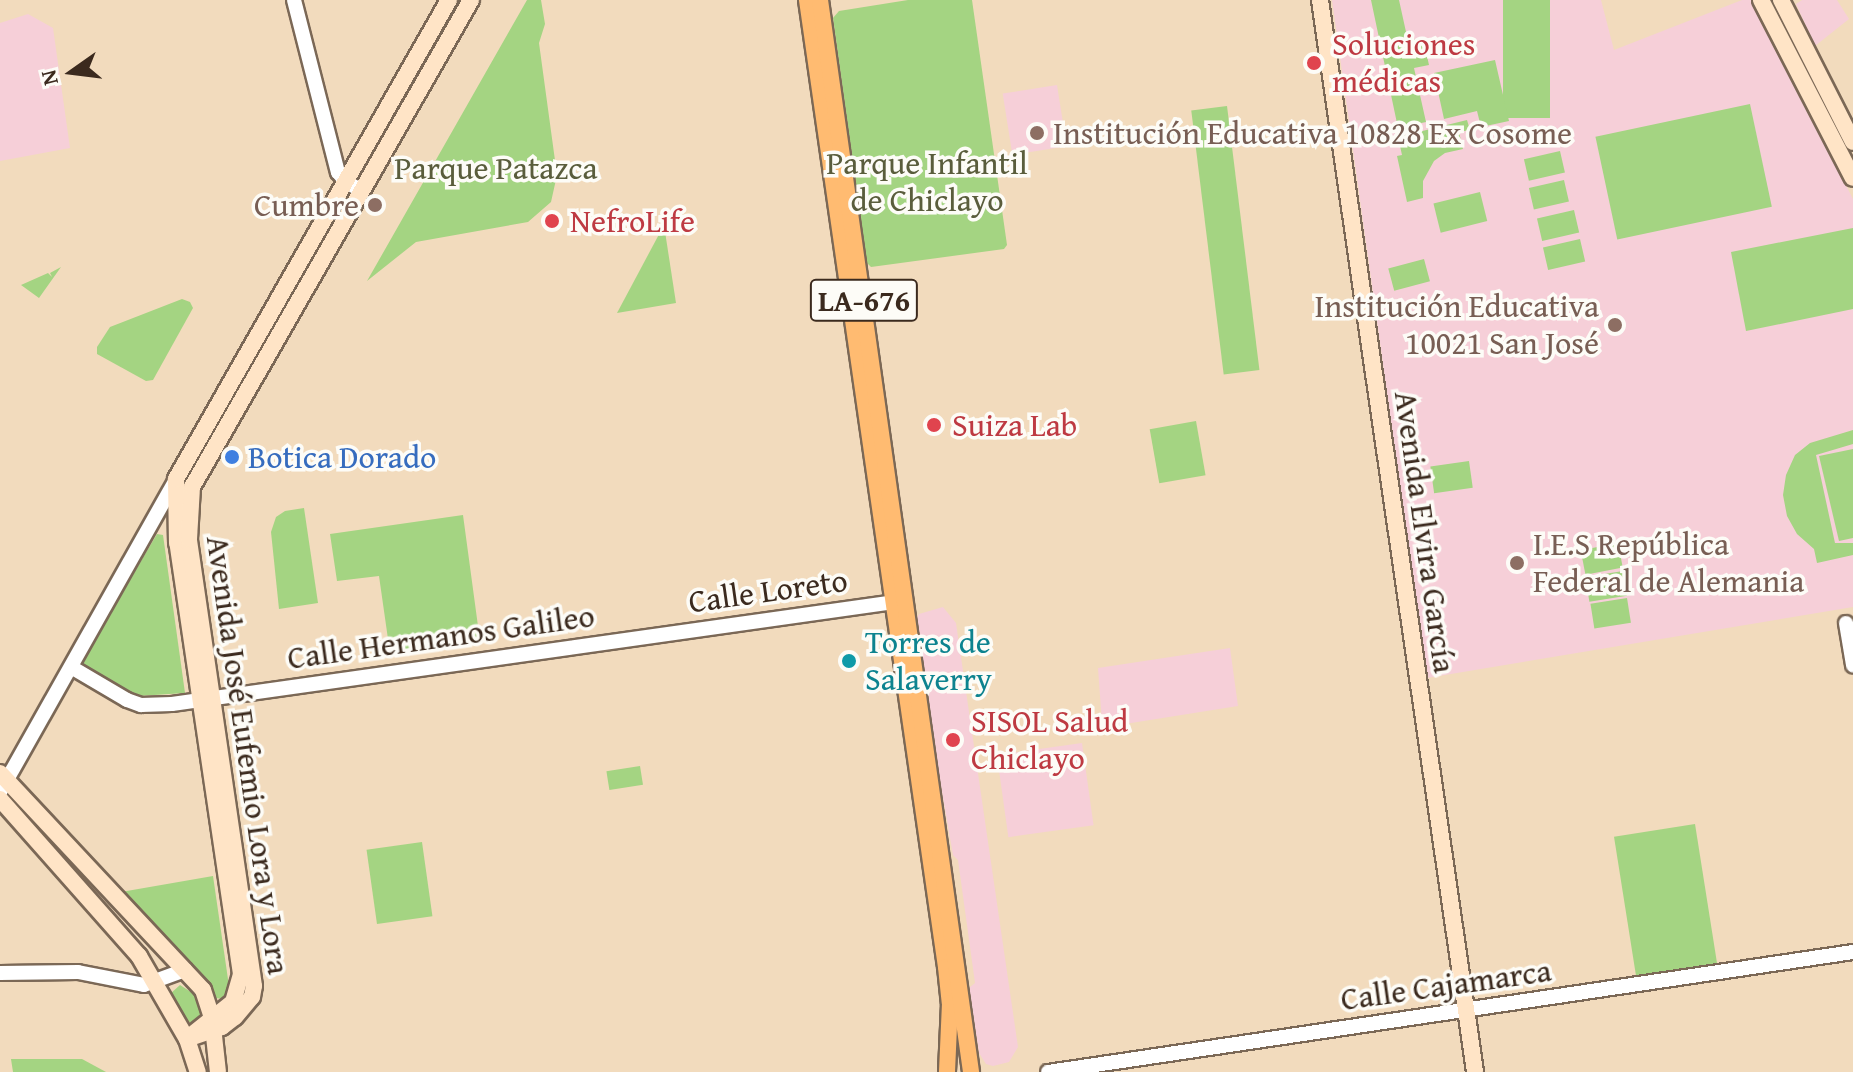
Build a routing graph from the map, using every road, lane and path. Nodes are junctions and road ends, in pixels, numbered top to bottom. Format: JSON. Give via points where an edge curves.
{"nodes":[{"id":1,"x":294,"y":0,"type":"edge"},
{"id":2,"x":449,"y":0,"type":"edge"},
{"id":3,"x":471,"y":0,"type":"edge"},
{"id":4,"x":807,"y":0,"type":"edge"},
{"id":5,"x":822,"y":0,"type":"edge"},
{"id":6,"x":1320,"y":0,"type":"edge"},
{"id":7,"x":1761,"y":0,"type":"edge"},
{"id":8,"x":1781,"y":0,"type":"edge"},
{"id":9,"x":1853,"y":142,"type":"edge"},
{"id":10,"x":1853,"y":178,"type":"edge"},
{"id":11,"x":346,"y":182,"type":"junction"},
{"id":12,"x":362,"y":191,"type":"junction"},
{"id":13,"x":176,"y":479,"type":"junction"},
{"id":14,"x":900,"y":601,"type":"junction"},
{"id":15,"x":1846,"y":623,"type":"dead end"},
{"id":16,"x":638,"y":638,"type":"joint"},
{"id":17,"x":1853,"y":665,"type":"edge"},
{"id":18,"x":71,"y":667,"type":"junction"},
{"id":19,"x":206,"y":698,"type":"junction"},
{"id":20,"x":2,"y":782,"type":"edge"},
{"id":21,"x":0,"y":799,"type":"edge"},
{"id":22,"x":1853,"y":952,"type":"edge"},
{"id":23,"x":185,"y":970,"type":"junction"},
{"id":24,"x":0,"y":973,"type":"edge"},
{"id":25,"x":155,"y":981,"type":"junction"},
{"id":26,"x":1466,"y":1010,"type":"junction"},
{"id":27,"x":212,"y":1024,"type":"junction"},
{"id":28,"x":187,"y":1039,"type":"junction"},
{"id":29,"x":198,"y":1072,"type":"edge"},
{"id":30,"x":218,"y":1072,"type":"edge"},
{"id":31,"x":947,"y":1072,"type":"edge"},
{"id":32,"x":971,"y":1072,"type":"edge"},
{"id":33,"x":1048,"y":1072,"type":"edge"},
{"id":34,"x":1475,"y":1072,"type":"edge"}],
"edges":[{"from":1,"to":11,"type":"street","via":[[335,161]]},
{"from":2,"to":11,"type":"main road"},
{"from":3,"to":12,"type":"main road","name":"Avenida José Eufemio Lora y Lora"},
{"from":4,"to":14,"type":"main road","number":"LA-676"},
{"from":5,"to":14,"type":"main road","number":"LA-676"},
{"from":6,"to":26,"type":"main road","name":"Avenida Elvira García"},
{"from":7,"to":10,"type":"main road"},
{"from":8,"to":9,"type":"main road"},
{"from":11,"to":12,"type":"street"},
{"from":11,"to":13,"type":"main road"},
{"from":12,"to":19,"type":"main road","name":"Avenida José Eufemio Lora y Lora","via":[[192,487],[189,539]]},
{"from":13,"to":18,"type":"street"},
{"from":13,"to":19,"type":"main road","name":"Avenida José Eufemio Lora y Lora","via":[[177,543]]},
{"from":14,"to":16,"type":"street","name":"Calle Loreto"},
{"from":14,"to":31,"type":"main road","number":"LA-676","via":[[950,1003]]},
{"from":14,"to":32,"type":"main road","number":"LA-676"},
{"from":15,"to":17,"type":"street"},
{"from":16,"to":19,"type":"street","name":"Calle Hermanos Galileo"},
{"from":18,"to":19,"type":"street","name":"Calle Hermanos Galileo","via":[[141,705]]},
{"from":18,"to":20,"type":"street"},
{"from":19,"to":27,"type":"main road","name":"Avenida José Eufemio Lora y Lora","via":[[241,974],[233,1002]]},
{"from":20,"to":23,"type":"main road"},
{"from":21,"to":25,"type":"main road","via":[[139,956]]},
{"from":22,"to":26,"type":"street","name":"Calle Cajamarca"},
{"from":23,"to":25,"type":"street"},
{"from":23,"to":27,"type":"main road","via":[[203,990]]},
{"from":24,"to":25,"type":"street","via":[[78,972],[135,984]]},
{"from":25,"to":28,"type":"main road"},
{"from":26,"to":33,"type":"street","name":"Calle Cajamarca"},
{"from":26,"to":34,"type":"main road","name":"Avenida Elvira García"},
{"from":27,"to":28,"type":"main road","name":"Avenida José Eufemio Lora y Lora"},
{"from":27,"to":30,"type":"main road"},
{"from":28,"to":29,"type":"main road"}]}
